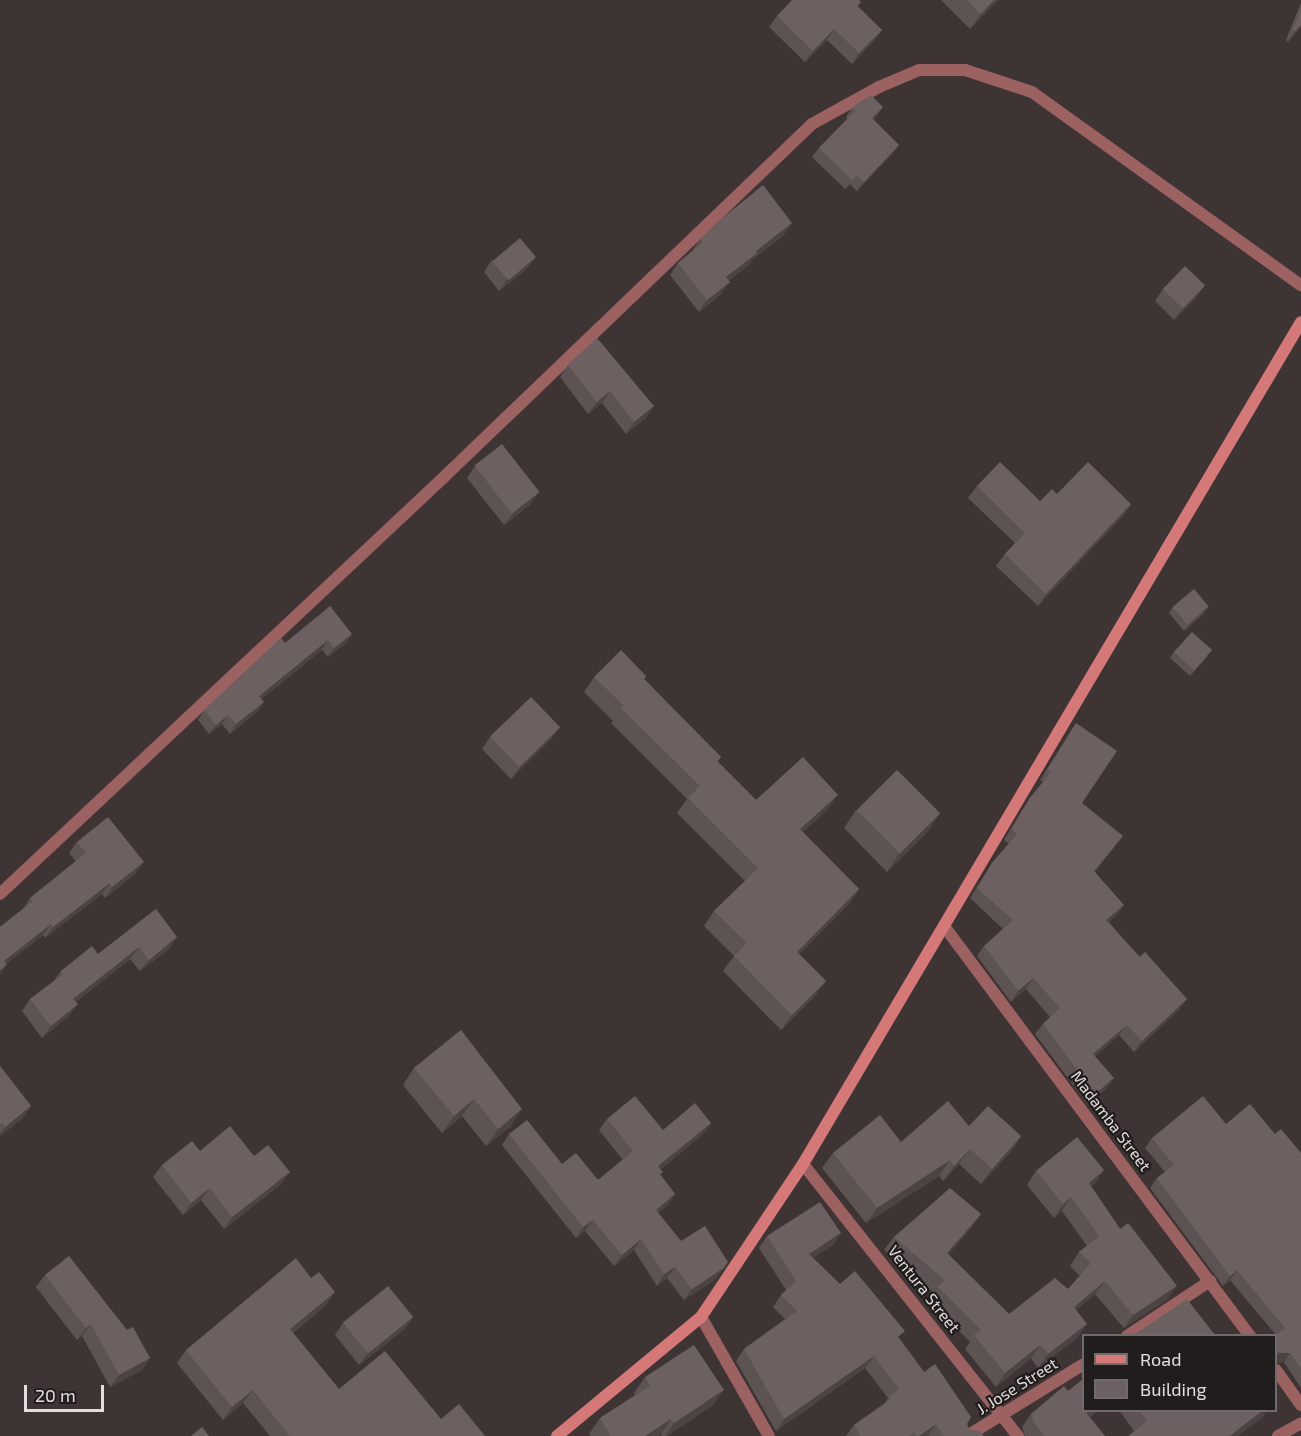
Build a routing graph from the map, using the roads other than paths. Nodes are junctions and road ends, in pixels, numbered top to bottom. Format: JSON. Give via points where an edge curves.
{"nodes":[{"id":1,"x":1301,"y":285,"type":"edge"},
{"id":2,"x":1301,"y":323,"type":"edge"},
{"id":3,"x":0,"y":894,"type":"edge"},
{"id":4,"x":944,"y":926,"type":"junction"},
{"id":5,"x":803,"y":1164,"type":"junction"},
{"id":6,"x":1210,"y":1281,"type":"junction"},
{"id":7,"x":701,"y":1317,"type":"junction"},
{"id":8,"x":1129,"y":1334,"type":"edge"},
{"id":9,"x":1249,"y":1334,"type":"edge"},
{"id":10,"x":1082,"y":1365,"type":"edge"},
{"id":11,"x":1277,"y":1374,"type":"edge"},
{"id":12,"x":1301,"y":1405,"type":"edge"},
{"id":13,"x":1003,"y":1416,"type":"junction"},
{"id":14,"x":1301,"y":1423,"type":"edge"},
{"id":15,"x":557,"y":1436,"type":"edge"},
{"id":16,"x":769,"y":1436,"type":"edge"},
{"id":17,"x":968,"y":1436,"type":"edge"},
{"id":18,"x":1018,"y":1436,"type":"edge"},
{"id":19,"x":1278,"y":1436,"type":"edge"}],
"edges":[{"from":1,"to":3,"type":"street","via":[[1032,92],[966,70],[919,70],[879,87],[812,124]]},
{"from":2,"to":4,"type":"main road"},
{"from":4,"to":5,"type":"main road"},
{"from":4,"to":6,"type":"street","name":"Madamba Street"},
{"from":5,"to":7,"type":"main road"},
{"from":5,"to":13,"type":"street","name":"Ventura Street"},
{"from":6,"to":8,"type":"street"},
{"from":6,"to":9,"type":"street","name":"Madamba Street"},
{"from":7,"to":15,"type":"main road"},
{"from":7,"to":16,"type":"street"},
{"from":10,"to":13,"type":"street","name":"J. Jose Street"},
{"from":11,"to":12,"type":"street"},
{"from":13,"to":17,"type":"street","name":"J. Jose Street"},
{"from":13,"to":18,"type":"street","name":"Ventura Street"},
{"from":14,"to":19,"type":"street"}]}
